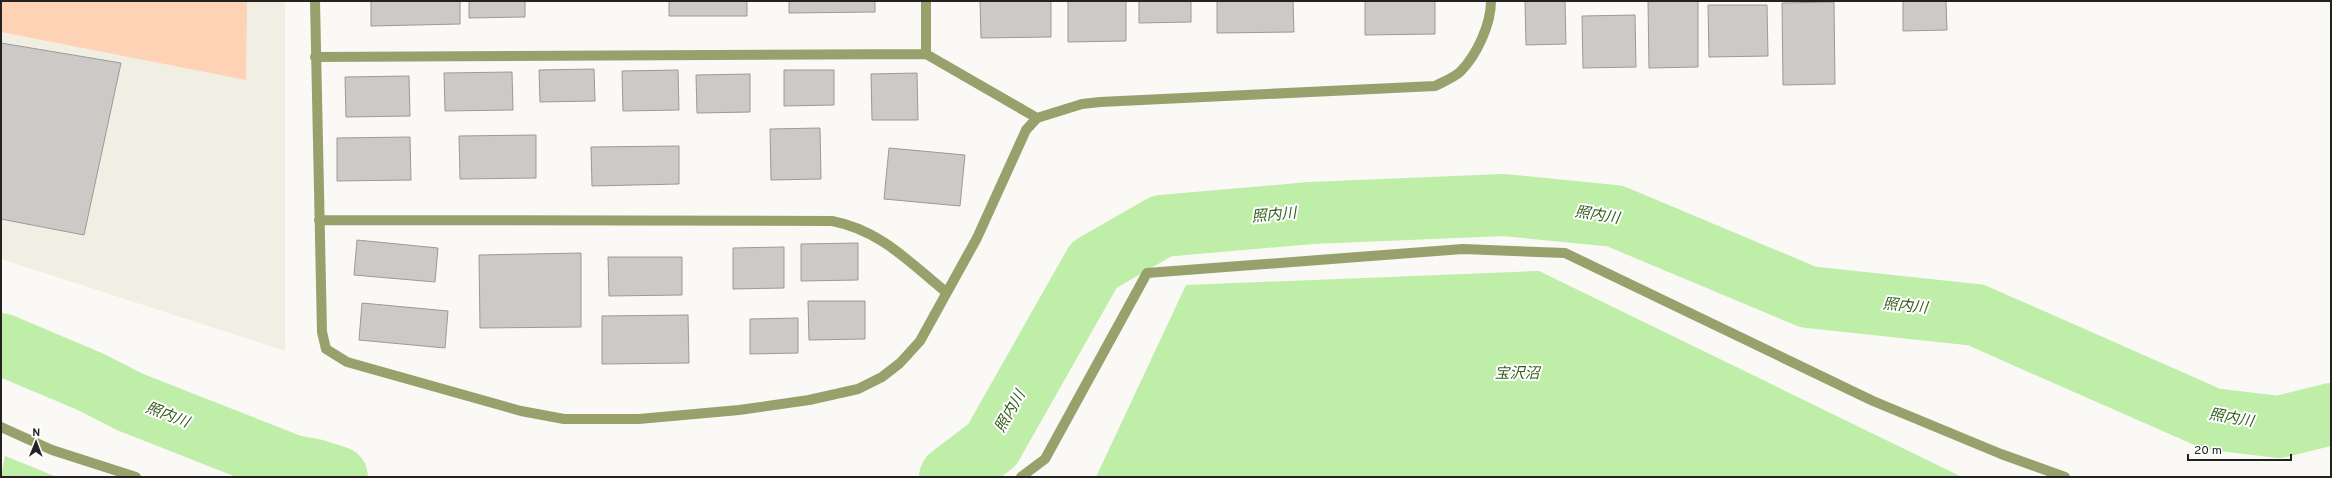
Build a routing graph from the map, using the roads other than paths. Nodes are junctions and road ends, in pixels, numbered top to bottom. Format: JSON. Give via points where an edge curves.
{"nodes":[{"id":1,"x":315,"y":1,"type":"edge"},
{"id":2,"x":926,"y":1,"type":"edge"},
{"id":3,"x":1491,"y":1,"type":"edge"},
{"id":4,"x":926,"y":54,"type":"junction"},
{"id":5,"x":315,"y":57,"type":"junction"},
{"id":6,"x":1037,"y":118,"type":"junction"},
{"id":7,"x":319,"y":220,"type":"junction"},
{"id":8,"x":946,"y":292,"type":"junction"},
{"id":9,"x":1,"y":427,"type":"edge"},
{"id":10,"x":136,"y":477,"type":"edge"},
{"id":11,"x":1021,"y":477,"type":"edge"},
{"id":12,"x":2065,"y":477,"type":"edge"}],
"edges":[{"from":1,"to":5,"type":"street"},
{"from":2,"to":4,"type":"street"},
{"from":3,"to":6,"type":"street","via":[[1491,15],[1472,55],[1460,72],[1435,86],[1100,102],[1082,104]]},
{"from":4,"to":5,"type":"street"},
{"from":4,"to":6,"type":"street"},
{"from":5,"to":7,"type":"street"},
{"from":6,"to":8,"type":"street","via":[[1026,130],[977,238]]},
{"from":7,"to":8,"type":"street","via":[[832,221],[852,224],[898,250]]},
{"from":7,"to":8,"type":"street","via":[[322,332],[326,349],[355,364],[521,412],[564,418],[639,419],[739,410],[809,400],[858,389],[882,377],[900,363],[920,341]]},
{"from":9,"to":10,"type":"street","via":[[52,450]]},
{"from":11,"to":12,"type":"street","via":[[1045,459],[1147,272],[1463,249],[1565,253],[1873,401]]}]}
